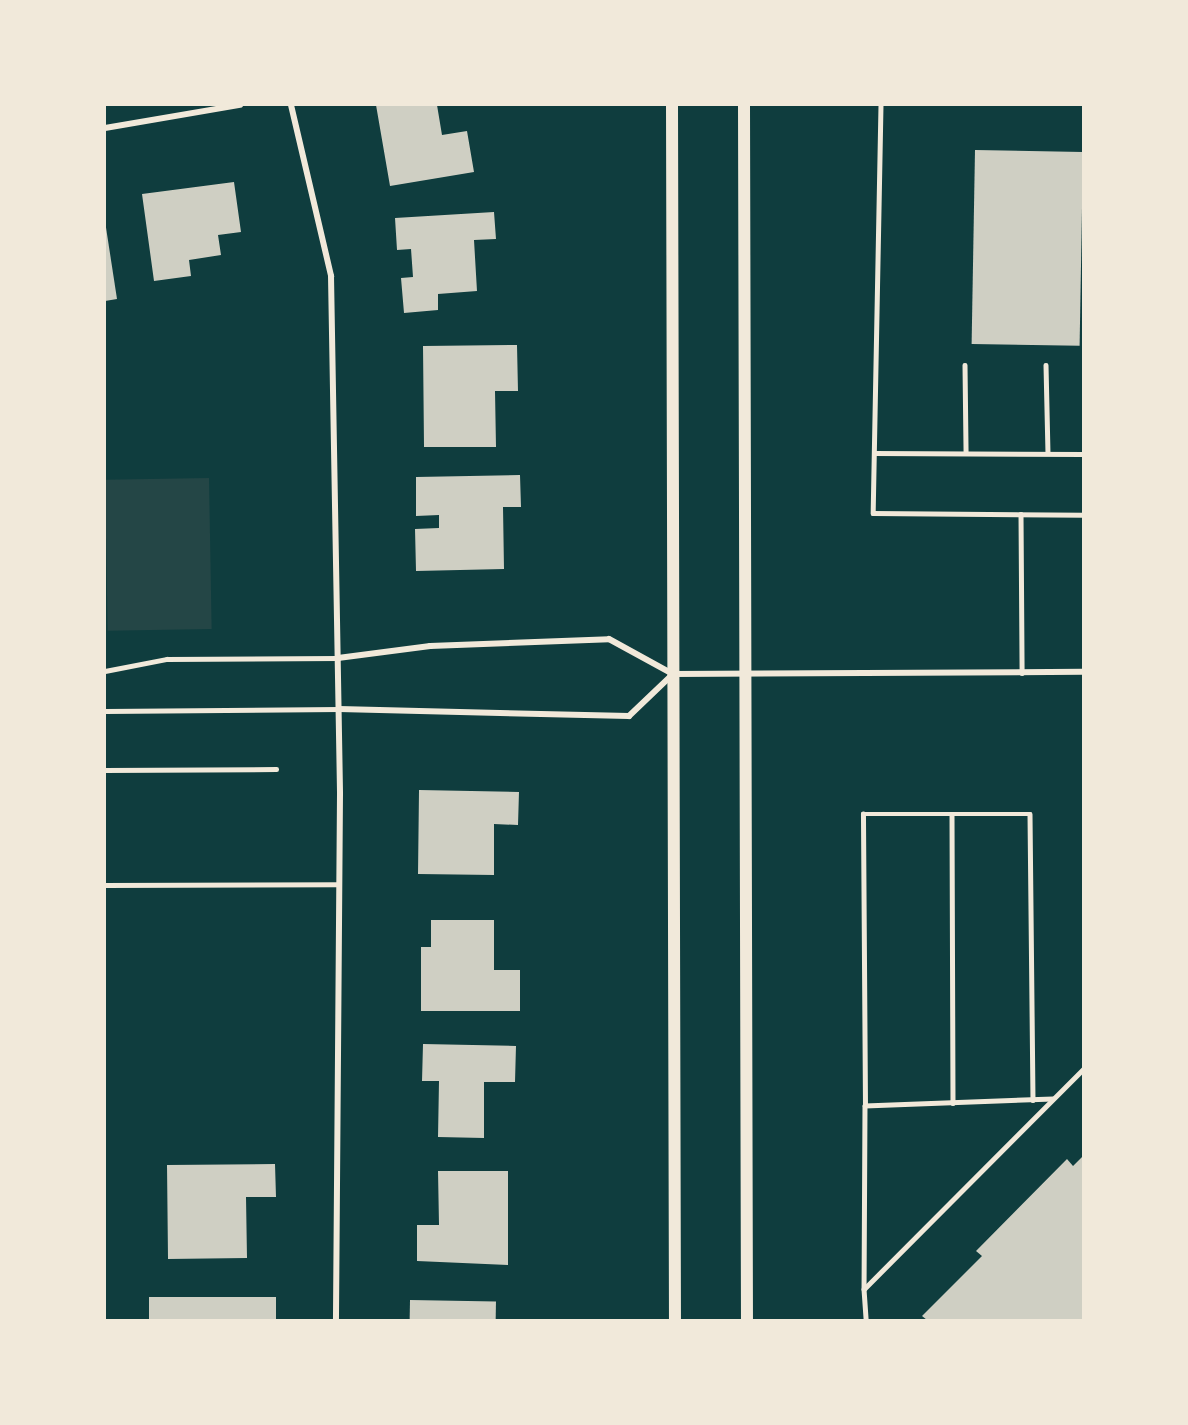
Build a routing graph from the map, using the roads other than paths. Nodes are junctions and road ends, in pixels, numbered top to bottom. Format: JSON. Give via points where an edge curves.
{"nodes":[{"id":1,"x":240,"y":105,"type":"edge"},
{"id":2,"x":291,"y":105,"type":"edge"},
{"id":3,"x":672,"y":105,"type":"edge"},
{"id":4,"x":744,"y":105,"type":"edge"},
{"id":5,"x":881,"y":105,"type":"edge"},
{"id":6,"x":105,"y":128,"type":"edge"},
{"id":7,"x":965,"y":365,"type":"dead end"},
{"id":8,"x":1046,"y":365,"type":"dead end"},
{"id":9,"x":874,"y":453,"type":"junction"},
{"id":10,"x":966,"y":453,"type":"junction"},
{"id":11,"x":1048,"y":453,"type":"junction"},
{"id":12,"x":1083,"y":454,"type":"edge"},
{"id":13,"x":1021,"y":514,"type":"junction"},
{"id":14,"x":1083,"y":514,"type":"edge"},
{"id":15,"x":338,"y":658,"type":"junction"},
{"id":16,"x":105,"y":671,"type":"edge"},
{"id":17,"x":1083,"y":672,"type":"edge"},
{"id":18,"x":1022,"y":673,"type":"junction"},
{"id":19,"x":673,"y":674,"type":"junction"},
{"id":20,"x":746,"y":674,"type":"junction"},
{"id":21,"x":339,"y":709,"type":"junction"},
{"id":22,"x":105,"y":711,"type":"edge"},
{"id":23,"x":276,"y":768,"type":"dead end"},
{"id":24,"x":105,"y":770,"type":"edge"},
{"id":25,"x":952,"y":814,"type":"junction"},
{"id":26,"x":339,"y":884,"type":"junction"},
{"id":27,"x":105,"y":885,"type":"edge"},
{"id":28,"x":1083,"y":1069,"type":"edge"},
{"id":29,"x":1053,"y":1099,"type":"junction"},
{"id":30,"x":1033,"y":1100,"type":"junction"},
{"id":31,"x":953,"y":1103,"type":"junction"},
{"id":32,"x":865,"y":1106,"type":"junction"},
{"id":33,"x":864,"y":1289,"type":"junction"},
{"id":34,"x":336,"y":1320,"type":"edge"},
{"id":35,"x":675,"y":1320,"type":"edge"},
{"id":36,"x":747,"y":1320,"type":"edge"},
{"id":37,"x":866,"y":1320,"type":"edge"}],
"edges":[{"from":1,"to":6,"type":"street"},
{"from":2,"to":15,"type":"street","via":[[331,276]]},
{"from":3,"to":19,"type":"main road"},
{"from":4,"to":20,"type":"main road"},
{"from":5,"to":9,"type":"lane"},
{"from":7,"to":10,"type":"lane"},
{"from":8,"to":11,"type":"lane"},
{"from":9,"to":10,"type":"lane"},
{"from":9,"to":13,"type":"lane","via":[[873,513]]},
{"from":10,"to":11,"type":"lane"},
{"from":11,"to":12,"type":"lane"},
{"from":13,"to":14,"type":"lane"},
{"from":13,"to":18,"type":"lane"},
{"from":15,"to":16,"type":"lane","via":[[167,660]]},
{"from":15,"to":19,"type":"street","via":[[430,646],[609,639]]},
{"from":15,"to":21,"type":"street"},
{"from":17,"to":18,"type":"street"},
{"from":18,"to":20,"type":"street"},
{"from":19,"to":20,"type":"street"},
{"from":19,"to":21,"type":"street","via":[[629,716]]},
{"from":19,"to":35,"type":"main road"},
{"from":20,"to":36,"type":"main road"},
{"from":21,"to":22,"type":"lane"},
{"from":21,"to":26,"type":"street"},
{"from":23,"to":24,"type":"lane"},
{"from":25,"to":30,"type":"lane","via":[[1030,814]]},
{"from":25,"to":31,"type":"lane"},
{"from":25,"to":32,"type":"lane","via":[[864,814]]},
{"from":26,"to":27,"type":"lane"},
{"from":26,"to":34,"type":"street"},
{"from":28,"to":29,"type":"lane"},
{"from":29,"to":30,"type":"lane"},
{"from":29,"to":33,"type":"lane"},
{"from":30,"to":31,"type":"lane"},
{"from":31,"to":32,"type":"lane"},
{"from":32,"to":33,"type":"lane"},
{"from":33,"to":37,"type":"lane"}]}
